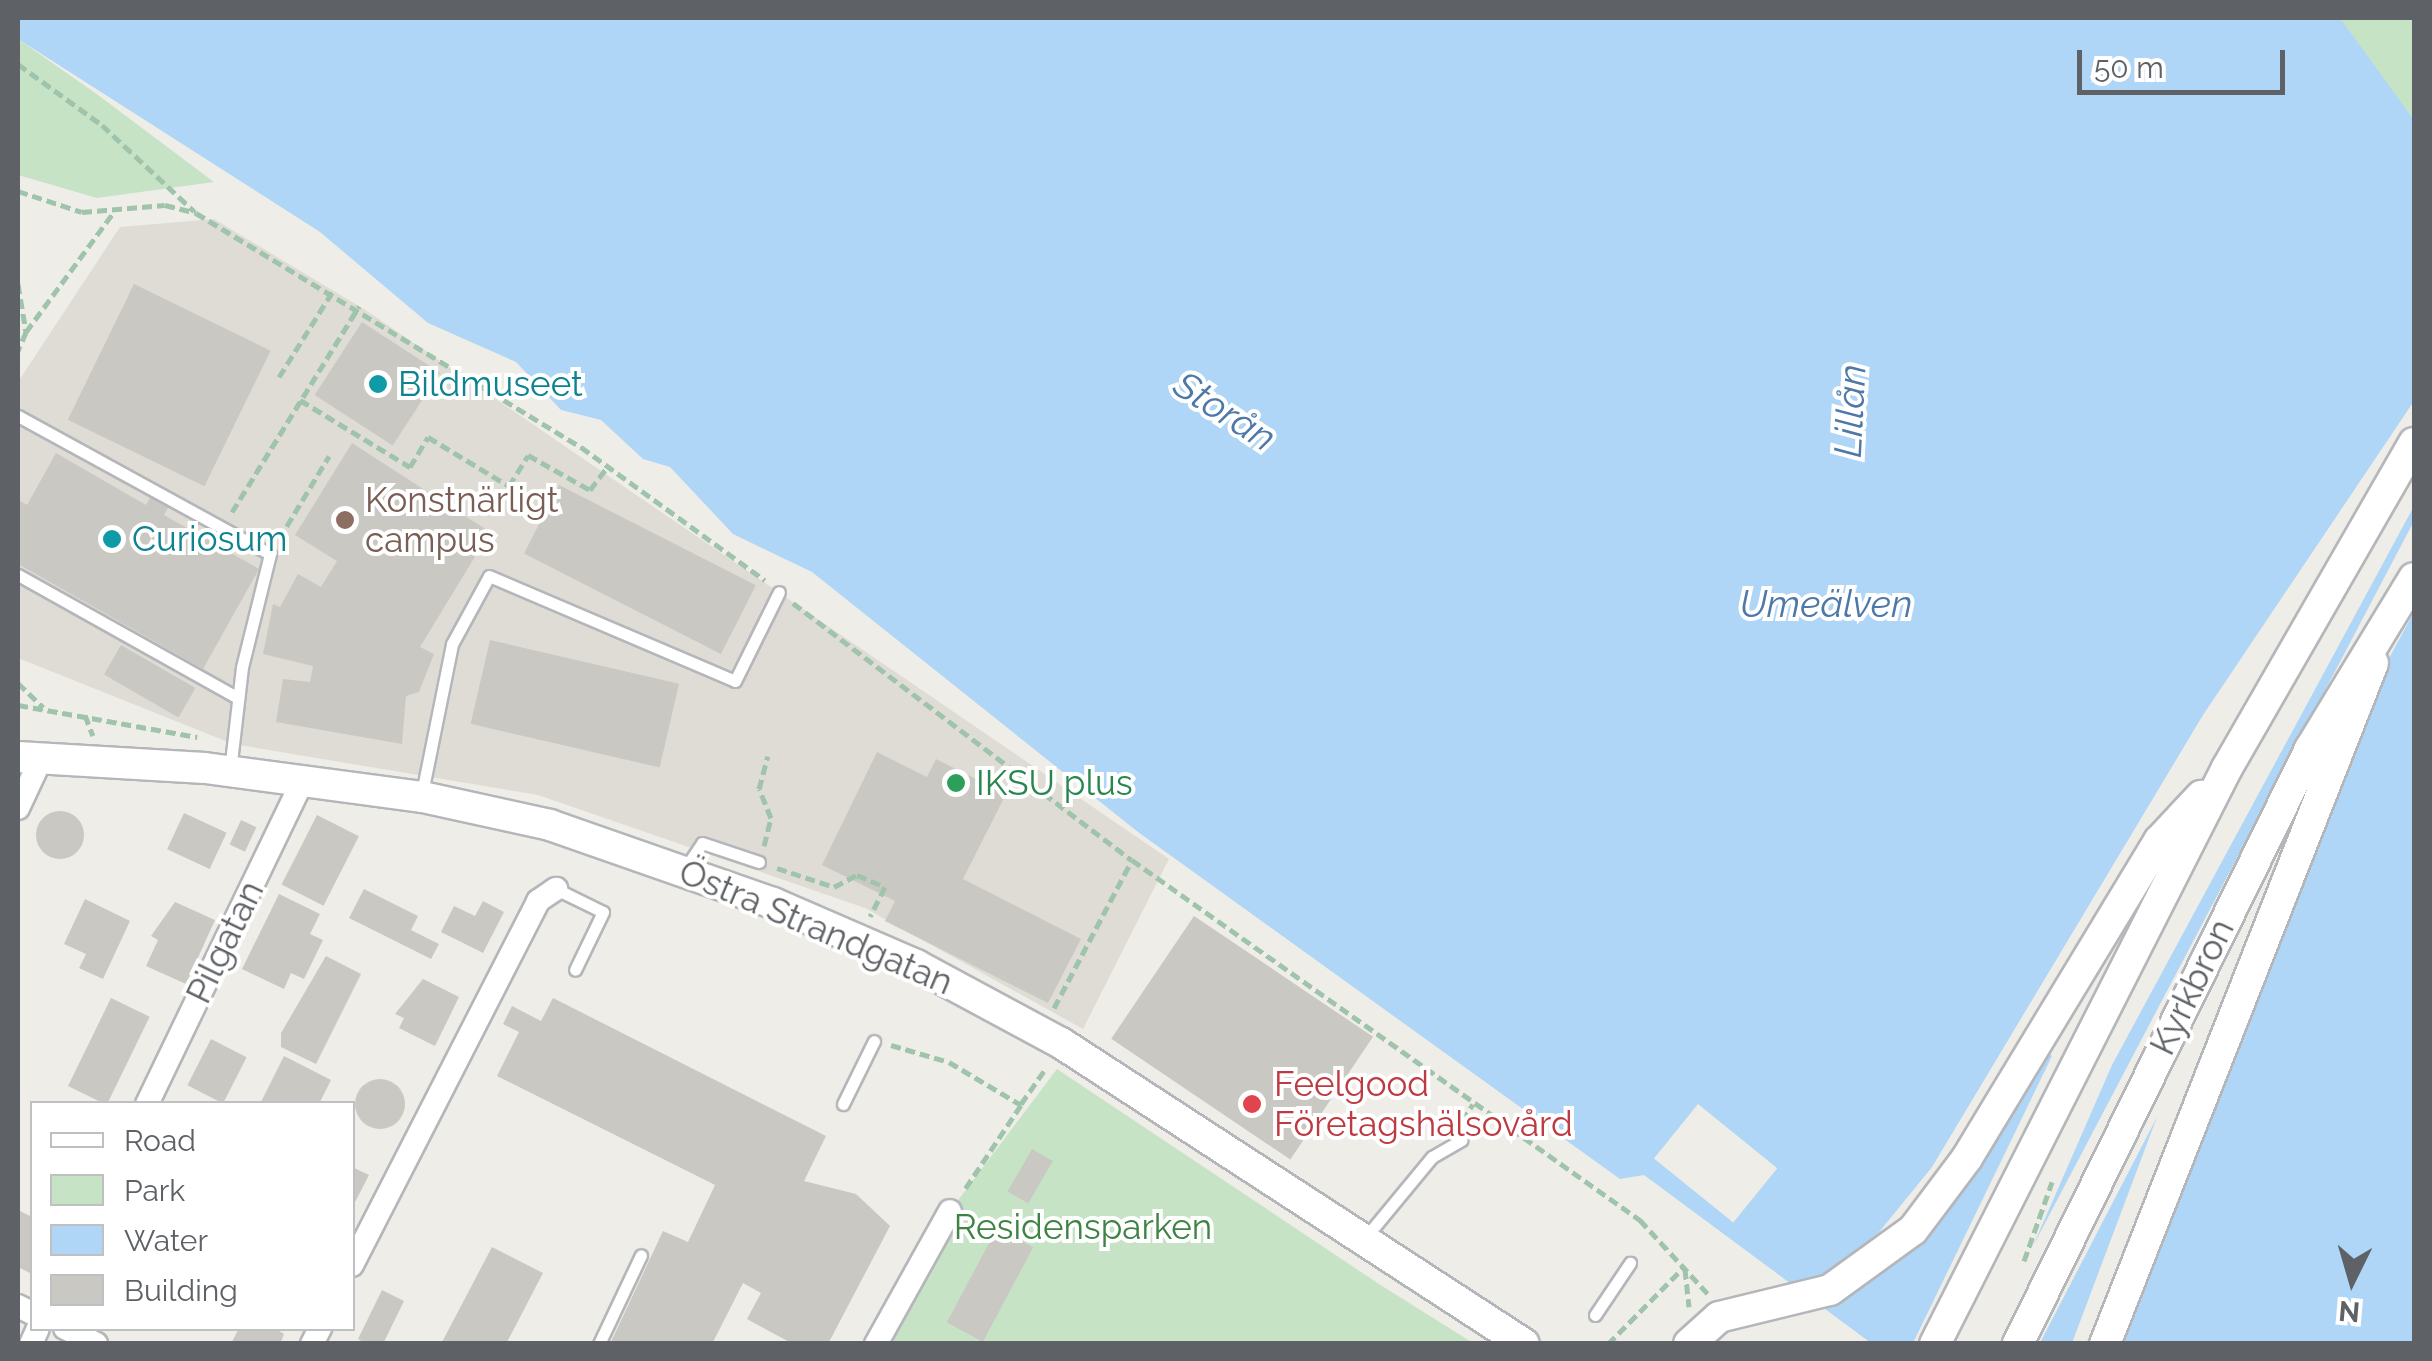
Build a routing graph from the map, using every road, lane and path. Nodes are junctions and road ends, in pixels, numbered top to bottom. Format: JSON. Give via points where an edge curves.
{"nodes":[{"id":1,"x":18,"y":64,"type":"edge"},
{"id":2,"x":18,"y":191,"type":"edge"},
{"id":3,"x":114,"y":212,"type":"junction"},
{"id":4,"x":196,"y":214,"type":"junction"},
{"id":5,"x":18,"y":284,"type":"edge"},
{"id":6,"x":333,"y":291,"type":"junction"},
{"id":7,"x":358,"y":306,"type":"junction"},
{"id":8,"x":26,"y":332,"type":"junction"},
{"id":9,"x":18,"y":351,"type":"edge"},
{"id":10,"x":279,"y":377,"type":"dead end"},
{"id":11,"x":300,"y":400,"type":"junction"},
{"id":12,"x":18,"y":416,"type":"edge"},
{"id":13,"x":2414,"y":443,"type":"edge"},
{"id":14,"x":329,"y":456,"type":"dead end"},
{"id":15,"x":608,"y":466,"type":"junction"},
{"id":16,"x":224,"y":526,"type":"junction"},
{"id":17,"x":270,"y":554,"type":"junction"},
{"id":18,"x":18,"y":575,"type":"edge"},
{"id":19,"x":2414,"y":578,"type":"edge"},
{"id":20,"x":779,"y":592,"type":"junction"},
{"id":21,"x":2380,"y":639,"type":"junction"},
{"id":22,"x":18,"y":683,"type":"edge"},
{"id":23,"x":238,"y":698,"type":"junction"},
{"id":24,"x":18,"y":706,"type":"edge"},
{"id":25,"x":44,"y":707,"type":"junction"},
{"id":26,"x":85,"y":715,"type":"dead end"},
{"id":27,"x":768,"y":756,"type":"dead end"},
{"id":28,"x":29,"y":758,"type":"edge"},
{"id":29,"x":2228,"y":768,"type":"junction"},
{"id":30,"x":230,"y":771,"type":"junction"},
{"id":31,"x":303,"y":780,"type":"junction"},
{"id":32,"x":424,"y":783,"type":"dead end"},
{"id":33,"x":18,"y":808,"type":"edge"},
{"id":34,"x":770,"y":830,"type":"dead end"},
{"id":35,"x":1132,"y":860,"type":"junction"},
{"id":36,"x":759,"y":862,"type":"joint"},
{"id":37,"x":684,"y":870,"type":"junction"},
{"id":38,"x":556,"y":889,"type":"joint"},
{"id":39,"x":866,"y":923,"type":"dead end"},
{"id":40,"x":575,"y":970,"type":"dead end"},
{"id":41,"x":1050,"y":1014,"type":"dead end"},
{"id":42,"x":874,"y":1041,"type":"joint"},
{"id":43,"x":148,"y":1101,"type":"edge"},
{"id":44,"x":843,"y":1104,"type":"dead end"},
{"id":45,"x":1461,"y":1140,"type":"dead end"},
{"id":46,"x":2060,"y":1167,"type":"dead end"},
{"id":47,"x":950,"y":1211,"type":"joint"},
{"id":48,"x":1362,"y":1242,"type":"junction"},
{"id":49,"x":641,"y":1255,"type":"dead end"},
{"id":50,"x":355,"y":1259,"type":"edge"},
{"id":51,"x":1630,"y":1263,"type":"dead end"},
{"id":52,"x":1686,"y":1266,"type":"junction"},
{"id":53,"x":2020,"y":1279,"type":"dead end"},
{"id":54,"x":1595,"y":1315,"type":"dead end"},
{"id":55,"x":1710,"y":1326,"type":"edge"},
{"id":56,"x":71,"y":1331,"type":"edge"},
{"id":57,"x":96,"y":1344,"type":"edge"},
{"id":58,"x":599,"y":1344,"type":"edge"},
{"id":59,"x":876,"y":1344,"type":"edge"},
{"id":60,"x":1524,"y":1344,"type":"edge"},
{"id":61,"x":1608,"y":1344,"type":"edge"},
{"id":62,"x":1935,"y":1344,"type":"edge"},
{"id":63,"x":2018,"y":1344,"type":"edge"},
{"id":64,"x":2104,"y":1344,"type":"edge"}],
"edges":[{"from":1,"to":4,"type":"path"},
{"from":2,"to":3,"type":"path","via":[[82,212]]},
{"from":3,"to":4,"type":"path","via":[[165,205]]},
{"from":3,"to":8,"type":"path"},
{"from":4,"to":6,"type":"path"},
{"from":5,"to":8,"type":"path"},
{"from":6,"to":7,"type":"path"},
{"from":6,"to":10,"type":"path"},
{"from":7,"to":11,"type":"path"},
{"from":7,"to":15,"type":"path"},
{"from":8,"to":9,"type":"path"},
{"from":11,"to":15,"type":"path","via":[[410,467],[428,437],[509,486],[528,455],[590,490]]},
{"from":11,"to":16,"type":"path"},
{"from":12,"to":16,"type":"lane"},
{"from":13,"to":29,"type":"street","name":"Kyrkbron"},
{"from":14,"to":17,"type":"path"},
{"from":15,"to":20,"type":"path"},
{"from":16,"to":17,"type":"lane"},
{"from":17,"to":23,"type":"lane"},
{"from":18,"to":23,"type":"lane"},
{"from":19,"to":21,"type":"street","name":"Kyrkbron"},
{"from":20,"to":32,"type":"lane","via":[[735,680],[490,576],[443,672]]},
{"from":20,"to":35,"type":"path"},
{"from":21,"to":63,"type":"street","name":"Kyrkbron","via":[[2349,674],[2310,749]]},
{"from":21,"to":64,"type":"street","name":"Kyrkbron"},
{"from":22,"to":25,"type":"path"},
{"from":23,"to":30,"type":"lane"},
{"from":24,"to":25,"type":"path"},
{"from":25,"to":26,"type":"path"},
{"from":27,"to":34,"type":"path","via":[[758,789]]},
{"from":28,"to":30,"type":"street","name":"Östra Strandgatan"},
{"from":28,"to":33,"type":"street"},
{"from":29,"to":55,"type":"street","name":"Kyrkbron","via":[[2159,841],[1921,1221],[1877,1263],[1830,1290]]},
{"from":29,"to":62,"type":"street","name":"Kyrkbron"},
{"from":30,"to":31,"type":"street","name":"Östra Strandgatan"},
{"from":31,"to":37,"type":"street","name":"Östra Strandgatan","via":[[550,825]]},
{"from":31,"to":43,"type":"street","name":"Pilgatan"},
{"from":35,"to":41,"type":"path"},
{"from":35,"to":52,"type":"path","via":[[1640,1220]]},
{"from":36,"to":37,"type":"lane","via":[[702,843]]},
{"from":36,"to":39,"type":"path","via":[[834,887],[857,875],[885,888]]},
{"from":37,"to":48,"type":"street","name":"Östra Strandgatan","via":[[916,965],[1061,1043]]},
{"from":38,"to":40,"type":"lane","via":[[603,912]]},
{"from":38,"to":50,"type":"street","via":[[538,900]]},
{"from":42,"to":44,"type":"lane"},
{"from":42,"to":47,"type":"path","via":[[950,1062],[1021,1105]]},
{"from":45,"to":48,"type":"lane","via":[[1441,1149]]},
{"from":46,"to":53,"type":"path"},
{"from":47,"to":59,"type":"street"},
{"from":48,"to":60,"type":"street","name":"Östra Strandgatan"},
{"from":49,"to":58,"type":"lane"},
{"from":51,"to":54,"type":"lane"},
{"from":52,"to":55,"type":"path"},
{"from":52,"to":55,"type":"path"},
{"from":52,"to":61,"type":"path"},
{"from":56,"to":57,"type":"street"}]}
